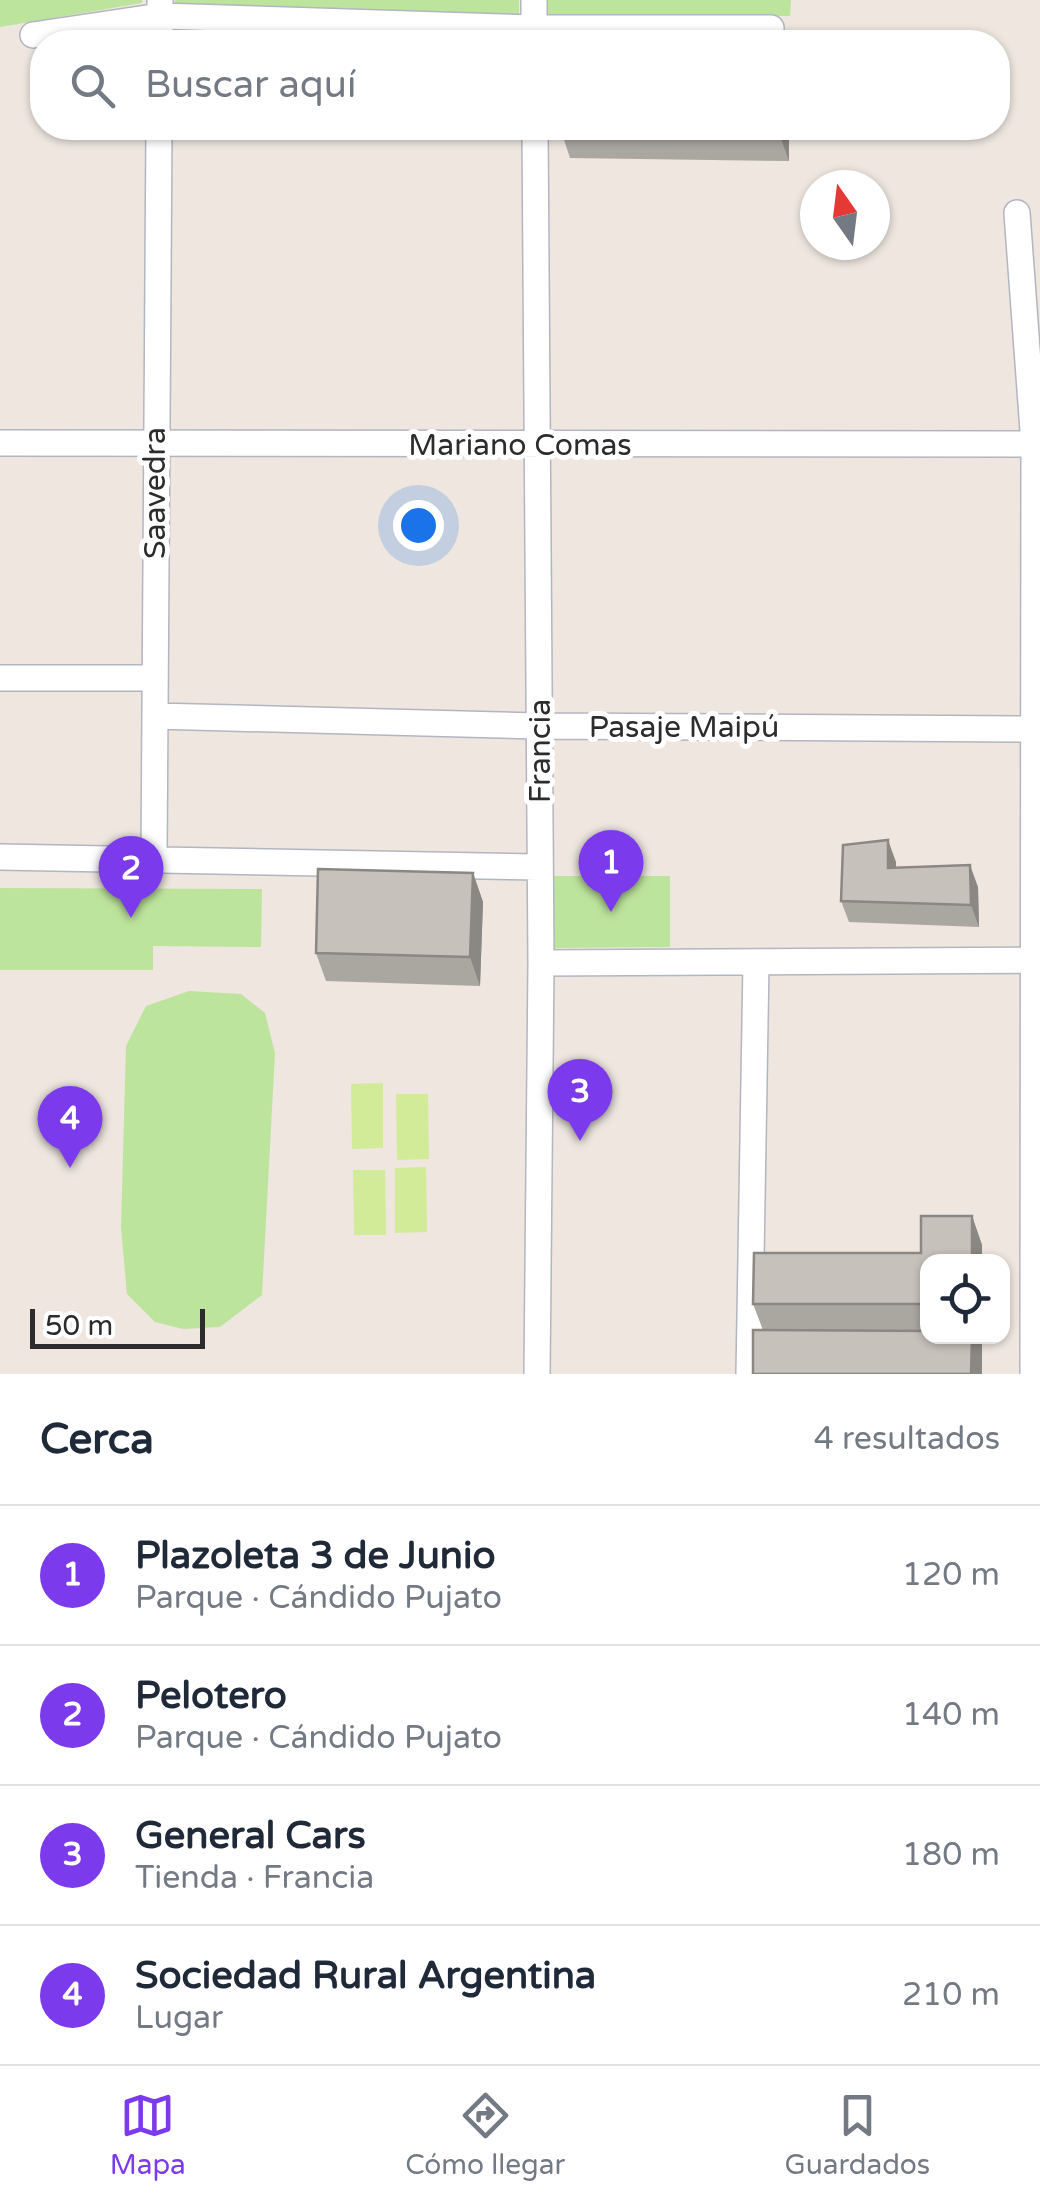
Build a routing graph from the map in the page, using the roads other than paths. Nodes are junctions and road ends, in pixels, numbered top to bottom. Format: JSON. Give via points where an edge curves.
{"nodes":[{"id":1,"x":534,"y":0,"type":"edge"},
{"id":2,"x":160,"y":8,"type":"edge"},
{"id":3,"x":771,"y":28,"type":"dead end"},
{"id":4,"x":57,"y":30,"type":"edge"},
{"id":5,"x":464,"y":30,"type":"edge"},
{"id":6,"x":533,"y":30,"type":"edge"},
{"id":7,"x":703,"y":30,"type":"edge"},
{"id":8,"x":158,"y":140,"type":"edge"},
{"id":9,"x":535,"y":140,"type":"edge"},
{"id":10,"x":1017,"y":212,"type":"dead end"},
{"id":11,"x":0,"y":443,"type":"edge"},
{"id":12,"x":154,"y":444,"type":"junction"},
{"id":13,"x":1037,"y":444,"type":"edge"},
{"id":14,"x":539,"y":446,"type":"junction"},
{"id":15,"x":0,"y":678,"type":"edge"},
{"id":16,"x":155,"y":678,"type":"junction"},
{"id":17,"x":154,"y":716,"type":"junction"},
{"id":18,"x":540,"y":726,"type":"junction"},
{"id":19,"x":1033,"y":729,"type":"junction"},
{"id":20,"x":0,"y":857,"type":"edge"},
{"id":21,"x":154,"y":858,"type":"junction"},
{"id":22,"x":539,"y":866,"type":"junction"},
{"id":23,"x":1038,"y":960,"type":"edge"},
{"id":24,"x":541,"y":963,"type":"junction"},
{"id":25,"x":756,"y":963,"type":"junction"},
{"id":26,"x":537,"y":1374,"type":"edge"},
{"id":27,"x":749,"y":1374,"type":"edge"},
{"id":28,"x":1033,"y":1374,"type":"edge"}],
"edges":[{"from":1,"to":6,"type":"street"},
{"from":2,"to":4,"type":"street"},
{"from":2,"to":5,"type":"street"},
{"from":3,"to":7,"type":"street"},
{"from":8,"to":12,"type":"street","name":"Saavedra"},
{"from":9,"to":14,"type":"street","name":"Francia"},
{"from":10,"to":13,"type":"street"},
{"from":11,"to":12,"type":"street","name":"Mariano Comas"},
{"from":12,"to":14,"type":"street","name":"Mariano Comas"},
{"from":12,"to":16,"type":"street","name":"Saavedra"},
{"from":13,"to":14,"type":"street","name":"Mariano Comas"},
{"from":13,"to":19,"type":"street"},
{"from":14,"to":18,"type":"street","name":"Francia"},
{"from":15,"to":16,"type":"street"},
{"from":16,"to":17,"type":"street","name":"Saavedra"},
{"from":17,"to":18,"type":"street","name":"Pasaje Maipú"},
{"from":17,"to":21,"type":"street","name":"Saavedra"},
{"from":18,"to":19,"type":"street","name":"Pasaje Maipú"},
{"from":18,"to":22,"type":"street","name":"Francia"},
{"from":19,"to":23,"type":"street"},
{"from":20,"to":21,"type":"street"},
{"from":21,"to":22,"type":"street"},
{"from":22,"to":24,"type":"street","name":"Francia"},
{"from":23,"to":25,"type":"street"},
{"from":23,"to":28,"type":"street"},
{"from":24,"to":25,"type":"street"},
{"from":24,"to":26,"type":"street","name":"Francia"},
{"from":25,"to":27,"type":"street"}]}
